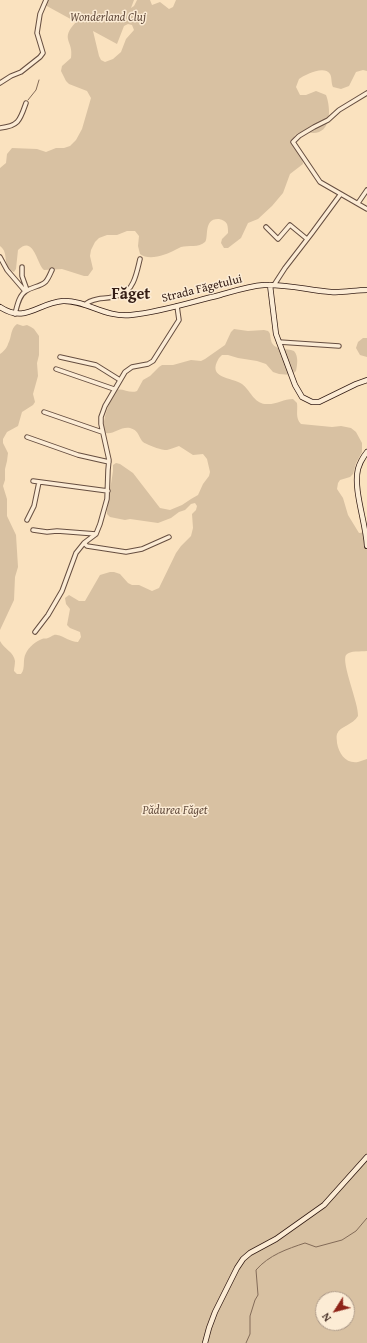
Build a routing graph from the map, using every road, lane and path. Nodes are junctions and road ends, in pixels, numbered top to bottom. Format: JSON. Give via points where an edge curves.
{"nodes":[{"id":1,"x":46,"y":0,"type":"edge"},
{"id":2,"x":0,"y":83,"type":"edge"},
{"id":3,"x":367,"y":93,"type":"edge"},
{"id":4,"x":26,"y":103,"type":"dead end"},
{"id":5,"x":0,"y":128,"type":"edge"},
{"id":6,"x":367,"y":190,"type":"edge"},
{"id":7,"x":340,"y":195,"type":"junction"},
{"id":8,"x":358,"y":203,"type":"junction"},
{"id":9,"x":367,"y":209,"type":"edge"},
{"id":10,"x":266,"y":227,"type":"dead end"},
{"id":11,"x":307,"y":240,"type":"junction"},
{"id":12,"x":0,"y":257,"type":"edge"},
{"id":13,"x":140,"y":259,"type":"dead end"},
{"id":14,"x":22,"y":266,"type":"dead end"},
{"id":15,"x":52,"y":270,"type":"dead end"},
{"id":16,"x":272,"y":285,"type":"junction"},
{"id":17,"x":367,"y":290,"type":"edge"},
{"id":18,"x":26,"y":291,"type":"junction"},
{"id":19,"x":85,"y":305,"type":"junction"},
{"id":20,"x":177,"y":306,"type":"junction"},
{"id":21,"x":0,"y":307,"type":"edge"},
{"id":22,"x":15,"y":314,"type":"junction"},
{"id":23,"x":279,"y":342,"type":"junction"},
{"id":24,"x":339,"y":346,"type":"dead end"},
{"id":25,"x":60,"y":357,"type":"dead end"},
{"id":26,"x":56,"y":369,"type":"dead end"},
{"id":27,"x":120,"y":380,"type":"junction"},
{"id":28,"x":367,"y":380,"type":"edge"},
{"id":29,"x":114,"y":390,"type":"junction"},
{"id":30,"x":44,"y":412,"type":"dead end"},
{"id":31,"x":102,"y":432,"type":"junction"},
{"id":32,"x":27,"y":437,"type":"dead end"},
{"id":33,"x":367,"y":452,"type":"edge"},
{"id":34,"x":109,"y":462,"type":"junction"},
{"id":35,"x":33,"y":481,"type":"dead end"},
{"id":36,"x":39,"y":482,"type":"junction"},
{"id":37,"x":108,"y":491,"type":"junction"},
{"id":38,"x":27,"y":520,"type":"dead end"},
{"id":39,"x":33,"y":530,"type":"dead end"},
{"id":40,"x":96,"y":534,"type":"junction"},
{"id":41,"x":169,"y":537,"type":"dead end"},
{"id":42,"x":84,"y":543,"type":"junction"},
{"id":43,"x":367,"y":546,"type":"edge"},
{"id":44,"x":35,"y":632,"type":"dead end"},
{"id":45,"x":367,"y":1157,"type":"edge"},
{"id":46,"x":205,"y":1343,"type":"edge"}],
"edges":[{"from":1,"to":2,"type":"street","via":[[40,14],[37,33],[43,53],[21,72]]},
{"from":3,"to":7,"type":"street","via":[[293,142],[320,182]]},
{"from":4,"to":5,"type":"street","via":[[19,121]]},
{"from":6,"to":8,"type":"street"},
{"from":7,"to":8,"type":"street"},
{"from":7,"to":11,"type":"street"},
{"from":8,"to":9,"type":"street"},
{"from":10,"to":11,"type":"street","via":[[278,239],[290,225]]},
{"from":11,"to":16,"type":"street"},
{"from":12,"to":18,"type":"street","via":[[7,270]]},
{"from":13,"to":19,"type":"street","via":[[136,276],[129,289],[116,296],[93,300]]},
{"from":14,"to":18,"type":"street"},
{"from":15,"to":18,"type":"street","via":[[44,284]]},
{"from":16,"to":17,"type":"main road","name":"Strada Făgetului","via":[[330,292]]},
{"from":16,"to":20,"type":"main road","name":"Strada Făgetului","via":[[244,288]]},
{"from":16,"to":23,"type":"main road","via":[[274,323]]},
{"from":18,"to":22,"type":"street","via":[[18,302]]},
{"from":19,"to":20,"type":"main road","name":"Strada Făgetului","via":[[119,315]]},
{"from":19,"to":22,"type":"main road","name":"Strada Făgetului","via":[[58,302],[23,314]]},
{"from":20,"to":27,"type":"street","via":[[179,320],[153,361],[132,367]]},
{"from":21,"to":22,"type":"main road"},
{"from":23,"to":24,"type":"street"},
{"from":23,"to":28,"type":"main road","via":[[297,389],[308,401],[321,402]]},
{"from":25,"to":27,"type":"street","via":[[96,365]]},
{"from":26,"to":29,"type":"street"},
{"from":27,"to":29,"type":"street"},
{"from":29,"to":31,"type":"street","via":[[102,416]]},
{"from":30,"to":31,"type":"street"},
{"from":31,"to":34,"type":"street"},
{"from":32,"to":34,"type":"street","via":[[82,456]]},
{"from":33,"to":43,"type":"main road","via":[[360,464],[357,480]]},
{"from":34,"to":37,"type":"street"},
{"from":35,"to":36,"type":"street"},
{"from":36,"to":37,"type":"street"},
{"from":36,"to":38,"type":"street","via":[[34,506]]},
{"from":37,"to":40,"type":"street"},
{"from":39,"to":40,"type":"street"},
{"from":40,"to":42,"type":"street"},
{"from":41,"to":42,"type":"street","via":[[142,549],[126,552],[87,546]]},
{"from":42,"to":44,"type":"street","via":[[76,553],[62,591]]},
{"from":45,"to":46,"type":"main road","via":[[324,1205],[243,1259],[215,1312]]}]}
